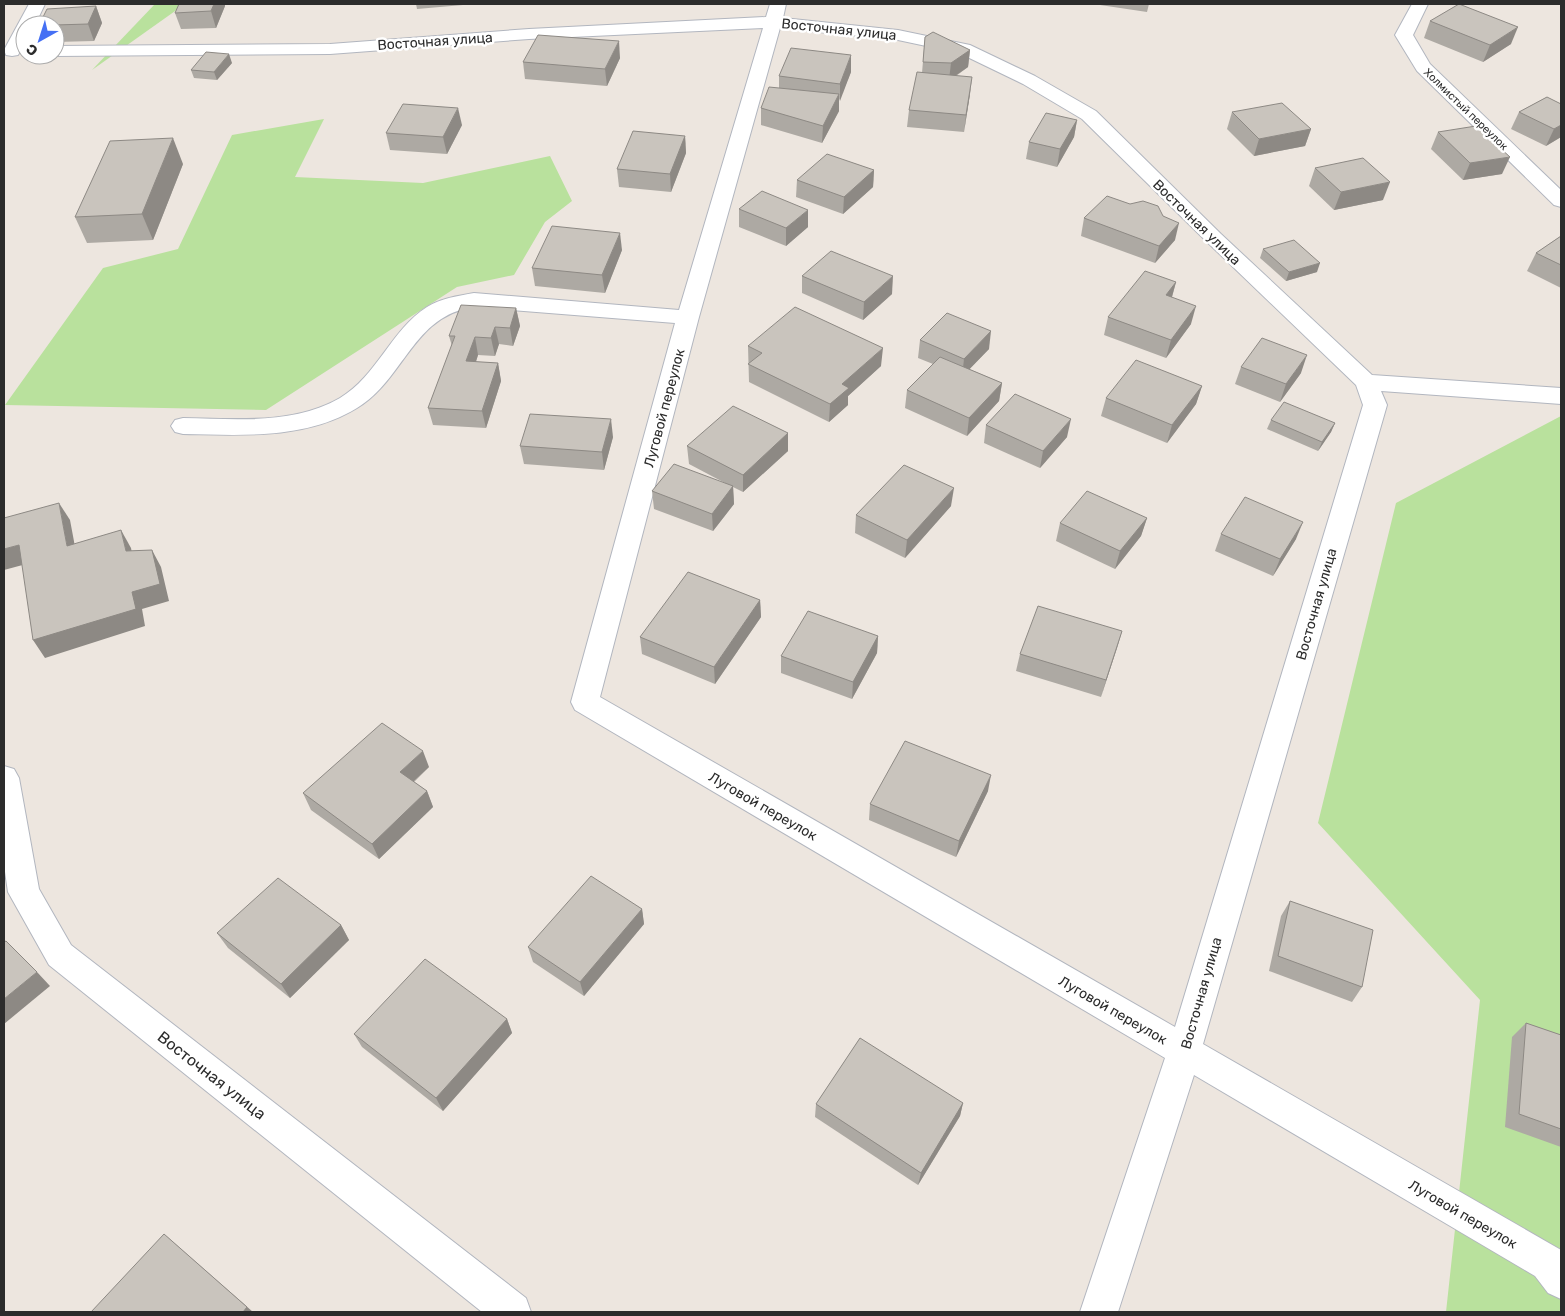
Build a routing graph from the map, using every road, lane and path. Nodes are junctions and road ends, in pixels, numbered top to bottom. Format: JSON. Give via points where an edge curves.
{"nodes":[{"id":1,"x":37,"y":4,"type":"edge"},
{"id":2,"x":1420,"y":4,"type":"edge"},
{"id":3,"x":776,"y":13,"type":"edge"},
{"id":4,"x":31,"y":15,"type":"edge"},
{"id":5,"x":65,"y":51,"type":"edge"},
{"id":6,"x":1561,"y":200,"type":"edge"},
{"id":7,"x":688,"y":317,"type":"junction"},
{"id":8,"x":1366,"y":382,"type":"junction"},
{"id":9,"x":1561,"y":396,"type":"edge"},
{"id":10,"x":183,"y":426,"type":"dead end"},
{"id":11,"x":4,"y":778,"type":"edge"},
{"id":12,"x":1184,"y":1052,"type":"junction"},
{"id":13,"x":1561,"y":1280,"type":"edge"},
{"id":14,"x":512,"y":1312,"type":"edge"},
{"id":15,"x":1099,"y":1312,"type":"edge"}],
"edges":[{"from":1,"to":4,"type":"street"},
{"from":2,"to":6,"type":"street","name":"Холмистый переулок","via":[[1404,35],[1423,67]]},
{"from":3,"to":5,"type":"street","name":"Восточная улица","via":[[330,49]]},
{"from":3,"to":7,"type":"street","name":"Луговой переулок"},
{"from":3,"to":8,"type":"street","name":"Восточная улица","via":[[964,49],[1089,114]]},
{"from":7,"to":10,"type":"street","via":[[474,300],[452,304],[431,315],[377,379],[350,403],[320,417],[270,428]]},
{"from":7,"to":12,"type":"street","name":"Луговой переулок","via":[[585,702]]},
{"from":8,"to":9,"type":"street"},
{"from":8,"to":12,"type":"street","name":"Восточная улица","via":[[1374,405]]},
{"from":11,"to":14,"type":"street","name":"Восточная улица","via":[[24,892],[60,956]]},
{"from":12,"to":13,"type":"street","name":"Луговой переулок","via":[[1548,1263]]},
{"from":12,"to":15,"type":"street","name":"Восточная улица"}]}
